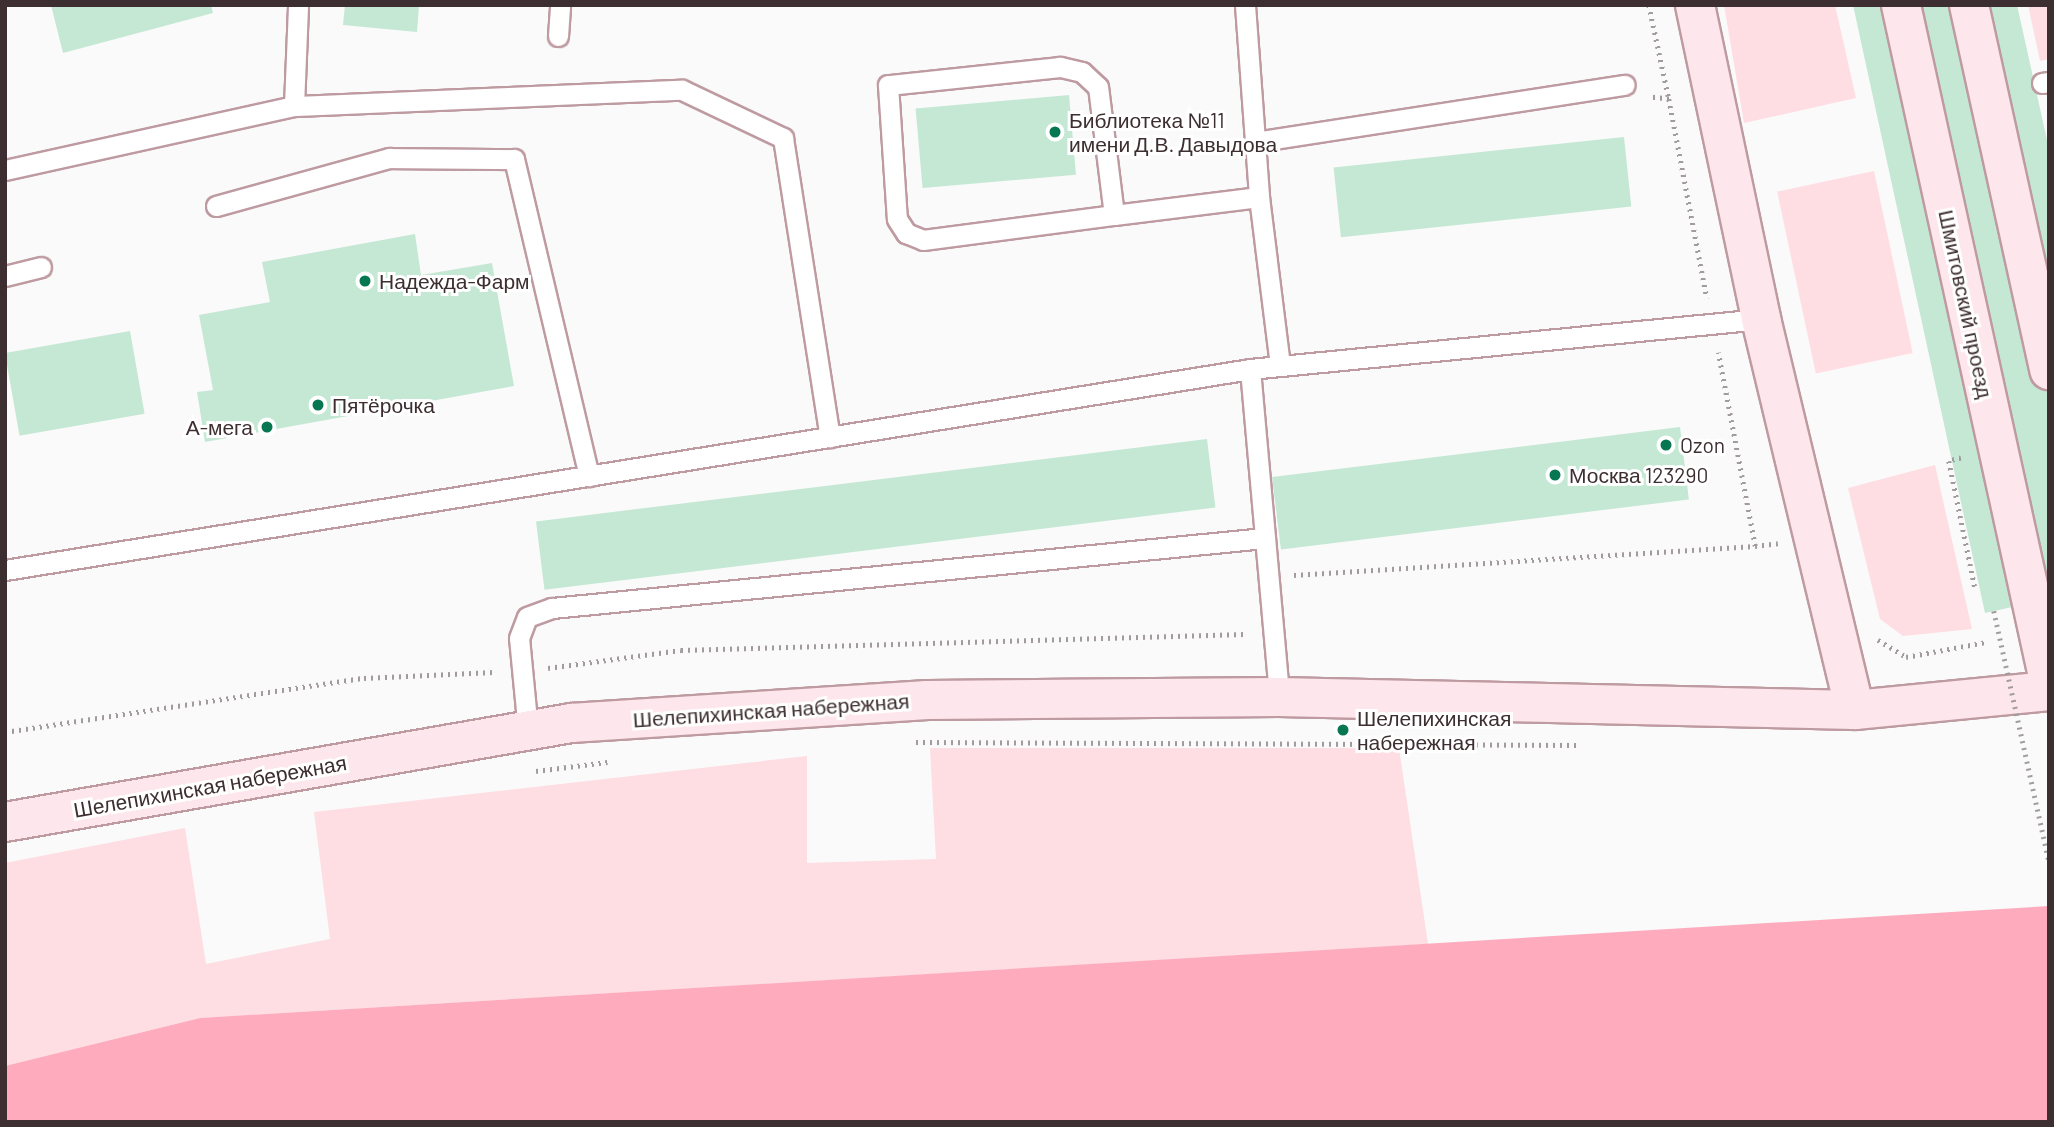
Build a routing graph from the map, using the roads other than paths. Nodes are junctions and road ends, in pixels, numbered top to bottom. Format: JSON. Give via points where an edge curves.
{"nodes":[{"id":1,"x":298,"y":5,"type":"edge"},
{"id":2,"x":560,"y":5,"type":"edge"},
{"id":3,"x":1245,"y":5,"type":"edge"},
{"id":4,"x":1695,"y":5,"type":"edge"},
{"id":5,"x":1901,"y":5,"type":"edge"},
{"id":6,"x":1969,"y":5,"type":"edge"},
{"id":7,"x":558,"y":36,"type":"dead end"},
{"id":8,"x":1625,"y":85,"type":"road end"},
{"id":9,"x":294,"y":106,"type":"junction"},
{"id":10,"x":1255,"y":142,"type":"junction"},
{"id":11,"x":5,"y":170,"type":"edge"},
{"id":12,"x":1259,"y":197,"type":"junction"},
{"id":13,"x":216,"y":206,"type":"dead end"},
{"id":14,"x":1114,"y":215,"type":"junction"},
{"id":15,"x":41,"y":267,"type":"dead end"},
{"id":16,"x":5,"y":276,"type":"edge"},
{"id":17,"x":1760,"y":319,"type":"junction"},
{"id":18,"x":1280,"y":365,"type":"junction"},
{"id":19,"x":1250,"y":369,"type":"junction"},
{"id":20,"x":2049,"y":370,"type":"edge"},
{"id":21,"x":830,"y":437,"type":"junction"},
{"id":22,"x":589,"y":476,"type":"junction"},
{"id":23,"x":1265,"y":538,"type":"junction"},
{"id":24,"x":5,"y":570,"type":"edge"},
{"id":25,"x":2049,"y":681,"type":"edge"},
{"id":26,"x":2049,"y":691,"type":"edge"},
{"id":27,"x":1279,"y":697,"type":"junction"},
{"id":28,"x":1855,"y":710,"type":"junction"},
{"id":29,"x":528,"y":731,"type":"junction"},
{"id":30,"x":5,"y":822,"type":"edge"}],
"edges":[{"from":1,"to":9,"type":"lane"},
{"from":2,"to":7,"type":"lane"},
{"from":3,"to":10,"type":"lane"},
{"from":4,"to":17,"type":"street"},
{"from":5,"to":25,"type":"street","name":"Шмитовский проезд"},
{"from":6,"to":20,"type":"street"},
{"from":8,"to":10,"type":"lane"},
{"from":9,"to":11,"type":"lane"},
{"from":9,"to":21,"type":"lane","via":[[682,90],[783,138]]},
{"from":10,"to":12,"type":"lane"},
{"from":12,"to":14,"type":"lane"},
{"from":12,"to":18,"type":"lane"},
{"from":13,"to":22,"type":"lane","via":[[389,158],[514,159]]},
{"from":14,"to":14,"type":"lane","via":[[923,240],[906,233],[897,219],[888,85],[1060,67],[1082,72],[1098,87]]},
{"from":15,"to":16,"type":"lane"},
{"from":17,"to":18,"type":"lane"},
{"from":17,"to":28,"type":"street"},
{"from":18,"to":19,"type":"lane"},
{"from":19,"to":21,"type":"lane"},
{"from":19,"to":23,"type":"lane"},
{"from":21,"to":22,"type":"lane"},
{"from":22,"to":24,"type":"lane"},
{"from":23,"to":27,"type":"lane"},
{"from":23,"to":29,"type":"lane","via":[[552,608],[527,617],[519,638]]},
{"from":26,"to":28,"type":"street","name":"Шелепихинская набережная"},
{"from":27,"to":28,"type":"street","name":"Шелепихинская набережная"},
{"from":27,"to":29,"type":"street","name":"Шелепихинская набережная","via":[[927,700]]},
{"from":29,"to":30,"type":"street","name":"Шелепихинская набережная"}]}
